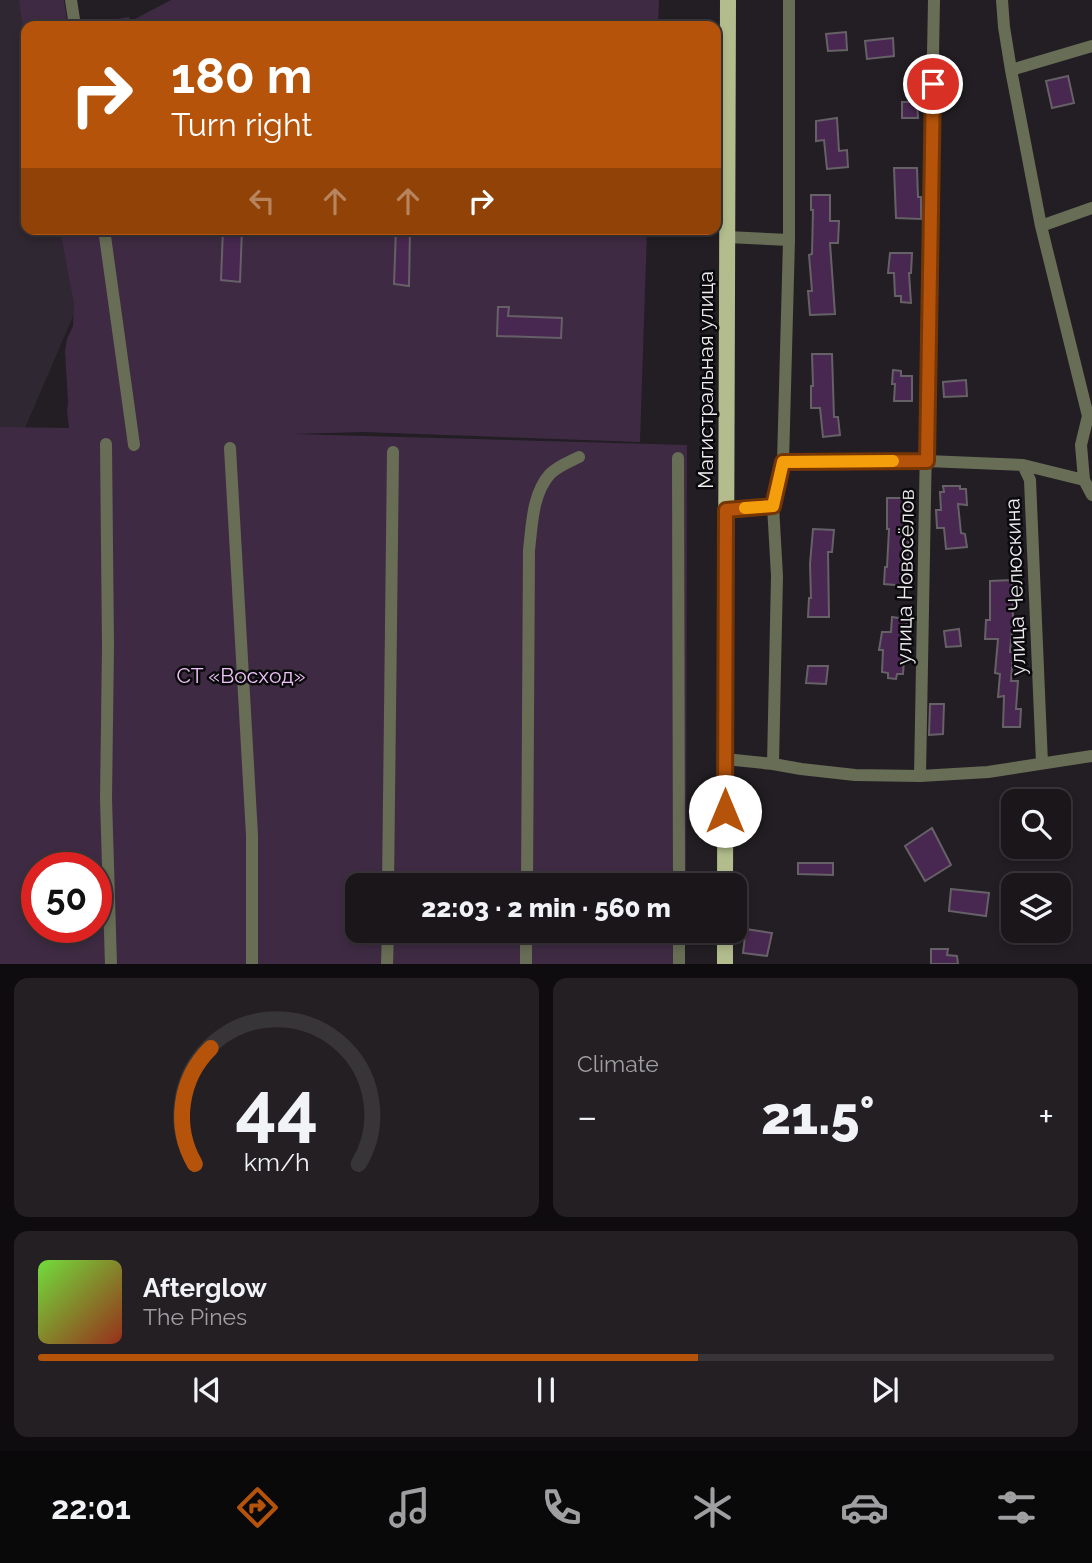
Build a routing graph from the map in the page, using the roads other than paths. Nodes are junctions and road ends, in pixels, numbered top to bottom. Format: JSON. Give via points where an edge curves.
{"nodes":[{"id":1,"x":71,"y":0,"type":"edge"},
{"id":2,"x":728,"y":0,"type":"edge"},
{"id":3,"x":789,"y":0,"type":"edge"},
{"id":4,"x":934,"y":0,"type":"edge"},
{"id":5,"x":1002,"y":0,"type":"edge"},
{"id":6,"x":74,"y":21,"type":"edge"},
{"id":7,"x":1092,"y":46,"type":"edge"},
{"id":8,"x":1011,"y":70,"type":"junction"},
{"id":9,"x":721,"y":184,"type":"edge"},
{"id":10,"x":1092,"y":208,"type":"edge"},
{"id":11,"x":1041,"y":226,"type":"junction"},
{"id":12,"x":105,"y":235,"type":"edge"},
{"id":13,"x":727,"y":237,"type":"junction"},
{"id":14,"x":789,"y":240,"type":"junction"},
{"id":15,"x":1090,"y":415,"type":"edge"},
{"id":16,"x":106,"y":444,"type":"dead end"},
{"id":17,"x":134,"y":445,"type":"dead end"},
{"id":18,"x":230,"y":448,"type":"dead end"},
{"id":19,"x":393,"y":452,"type":"dead end"},
{"id":20,"x":579,"y":457,"type":"dead end"},
{"id":21,"x":678,"y":458,"type":"dead end"},
{"id":22,"x":927,"y":461,"type":"junction"},
{"id":23,"x":783,"y":462,"type":"junction"},
{"id":24,"x":1023,"y":465,"type":"junction"},
{"id":25,"x":1084,"y":480,"type":"junction"},
{"id":26,"x":1092,"y":495,"type":"edge"},
{"id":27,"x":773,"y":506,"type":"junction"},
{"id":28,"x":726,"y":510,"type":"junction"},
{"id":29,"x":1092,"y":756,"type":"edge"},
{"id":30,"x":725,"y":759,"type":"junction"},
{"id":31,"x":1042,"y":763,"type":"junction"},
{"id":32,"x":774,"y":764,"type":"junction"},
{"id":33,"x":920,"y":776,"type":"junction"},
{"id":34,"x":388,"y":873,"type":"edge"},
{"id":35,"x":527,"y":873,"type":"edge"},
{"id":36,"x":679,"y":873,"type":"edge"},
{"id":37,"x":725,"y":873,"type":"edge"},
{"id":38,"x":387,"y":943,"type":"edge"},
{"id":39,"x":526,"y":943,"type":"edge"},
{"id":40,"x":679,"y":943,"type":"edge"},
{"id":41,"x":725,"y":943,"type":"edge"},
{"id":42,"x":111,"y":964,"type":"edge"},
{"id":43,"x":252,"y":964,"type":"edge"},
{"id":44,"x":387,"y":964,"type":"edge"},
{"id":45,"x":526,"y":964,"type":"edge"},
{"id":46,"x":679,"y":964,"type":"edge"},
{"id":47,"x":725,"y":964,"type":"edge"}],
"edges":[{"from":1,"to":6,"type":"street"},
{"from":2,"to":9,"type":"main road","name":"Магистральная улица"},
{"from":3,"to":14,"type":"street"},
{"from":4,"to":22,"type":"street","name":"улица Новосёлов"},
{"from":5,"to":8,"type":"street"},
{"from":7,"to":8,"type":"street"},
{"from":8,"to":11,"type":"street"},
{"from":9,"to":13,"type":"main road","name":"Магистральная улица"},
{"from":10,"to":11,"type":"street"},
{"from":11,"to":15,"type":"street"},
{"from":12,"to":17,"type":"street"},
{"from":13,"to":14,"type":"street"},
{"from":13,"to":28,"type":"main road","name":"Магистральная улица"},
{"from":14,"to":23,"type":"street"},
{"from":15,"to":25,"type":"street","via":[[1081,445]]},
{"from":16,"to":42,"type":"street"},
{"from":18,"to":43,"type":"street","via":[[252,835]]},
{"from":19,"to":34,"type":"street"},
{"from":20,"to":35,"type":"street","via":[[561,465],[541,487],[529,550]]},
{"from":21,"to":36,"type":"street"},
{"from":22,"to":23,"type":"street"},
{"from":22,"to":24,"type":"street"},
{"from":22,"to":33,"type":"street","name":"улица Новосёлов"},
{"from":23,"to":27,"type":"street"},
{"from":24,"to":25,"type":"street"},
{"from":24,"to":31,"type":"street","name":"улица Челюскина","via":[[1030,480]]},
{"from":25,"to":26,"type":"street"},
{"from":27,"to":28,"type":"street"},
{"from":27,"to":32,"type":"street","via":[[777,576]]},
{"from":28,"to":30,"type":"main road","name":"Магистральная улица"},
{"from":29,"to":31,"type":"street"},
{"from":30,"to":32,"type":"street"},
{"from":30,"to":37,"type":"main road","name":"Магистральная улица"},
{"from":31,"to":33,"type":"street"},
{"from":32,"to":33,"type":"street","via":[[855,775]]},
{"from":38,"to":44,"type":"street"},
{"from":39,"to":45,"type":"street"},
{"from":40,"to":46,"type":"street"},
{"from":41,"to":47,"type":"main road"}]}
